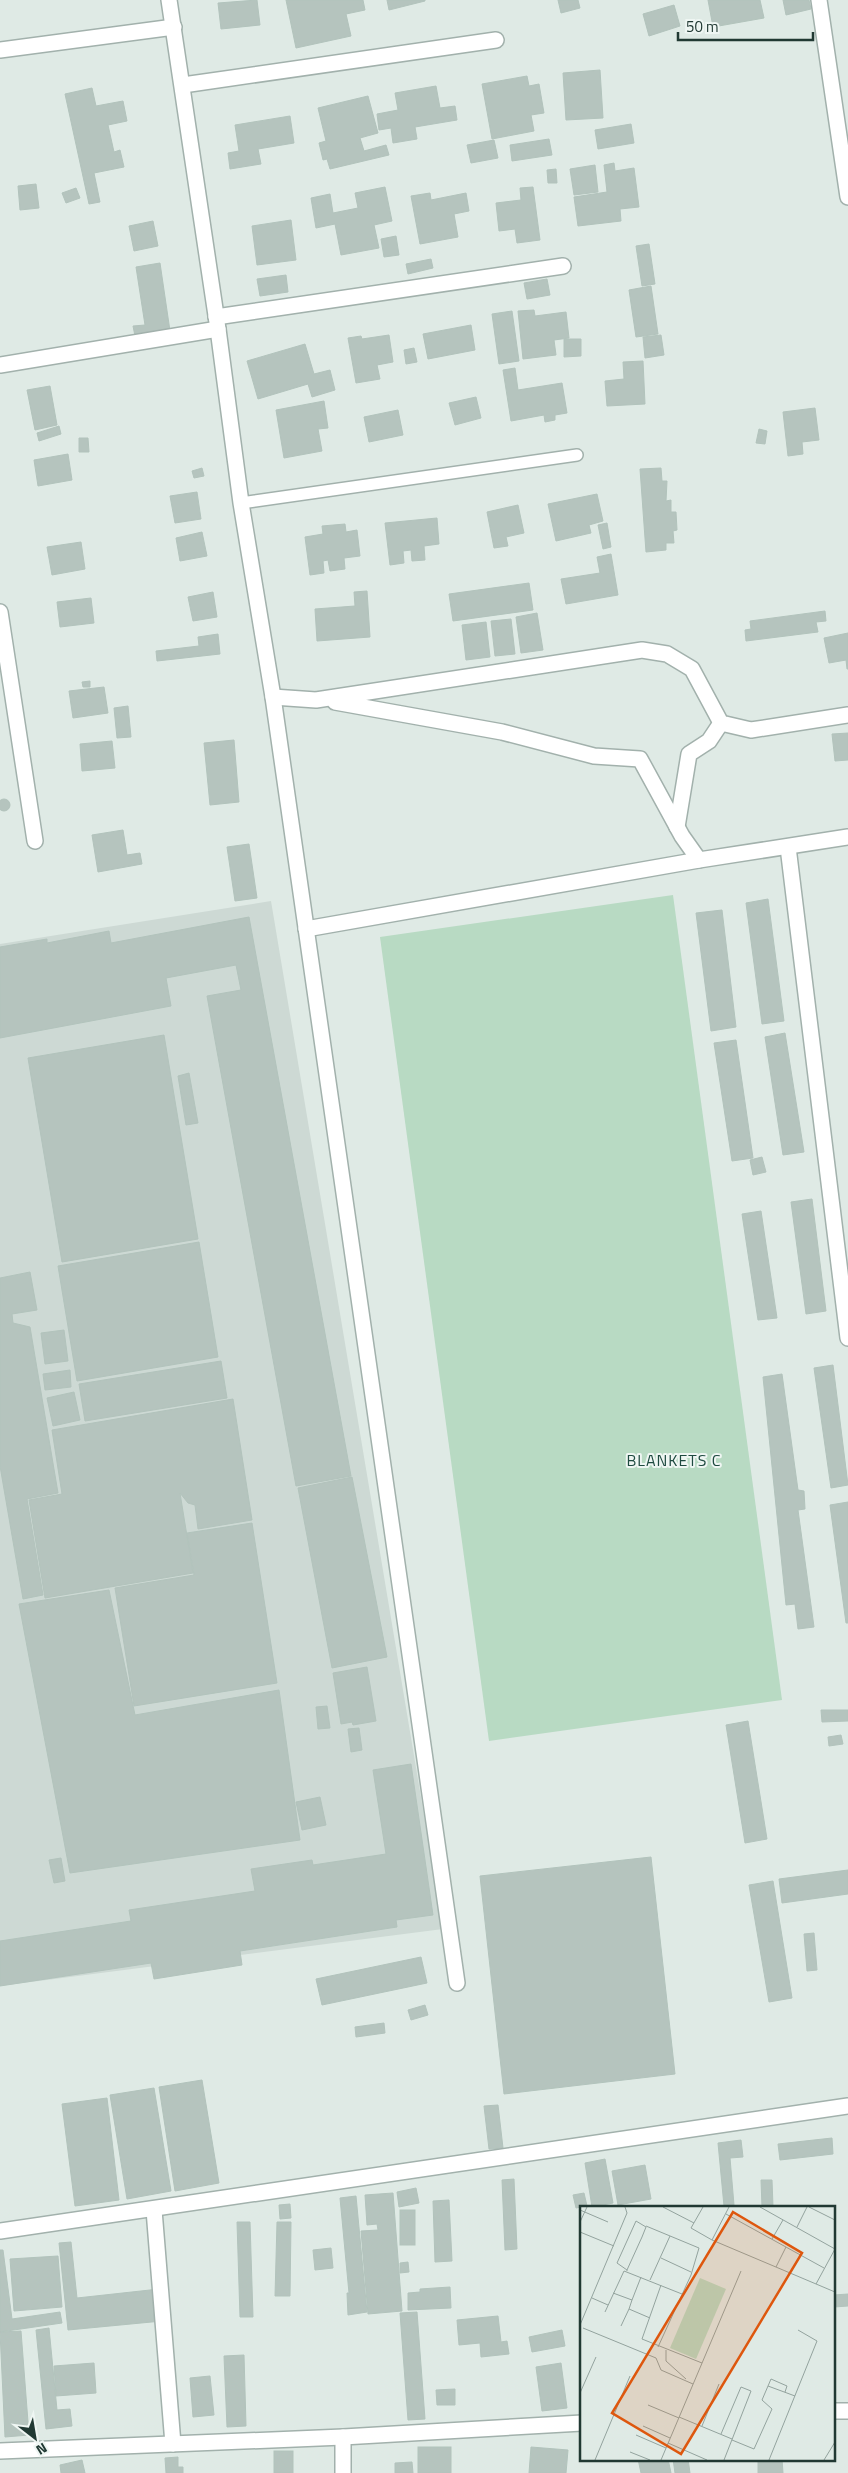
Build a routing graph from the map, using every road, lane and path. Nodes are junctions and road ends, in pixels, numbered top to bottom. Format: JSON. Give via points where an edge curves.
{"nodes":[{"id":1,"x":170,"y":0,"type":"edge"},
{"id":2,"x":819,"y":0,"type":"edge"},
{"id":3,"x":174,"y":27,"type":"junction"},
{"id":4,"x":496,"y":40,"type":"dead end"},
{"id":5,"x":0,"y":50,"type":"edge"},
{"id":6,"x":183,"y":85,"type":"junction"},
{"id":7,"x":848,"y":197,"type":"edge"},
{"id":8,"x":563,"y":266,"type":"dead end"},
{"id":9,"x":217,"y":323,"type":"junction"},
{"id":10,"x":0,"y":365,"type":"edge"},
{"id":11,"x":577,"y":454,"type":"dead end"},
{"id":12,"x":241,"y":503,"type":"junction"},
{"id":13,"x":0,"y":612,"type":"edge"},
{"id":14,"x":273,"y":697,"type":"junction"},
{"id":15,"x":316,"y":700,"type":"junction"},
{"id":16,"x":848,"y":715,"type":"edge"},
{"id":17,"x":721,"y":723,"type":"junction"},
{"id":18,"x":677,"y":826,"type":"junction"},
{"id":19,"x":848,"y":837,"type":"edge"},
{"id":20,"x":35,"y":841,"type":"dead end"},
{"id":21,"x":788,"y":848,"type":"junction"},
{"id":22,"x":699,"y":860,"type":"junction"},
{"id":23,"x":306,"y":930,"type":"junction"},
{"id":24,"x":848,"y":1338,"type":"edge"},
{"id":25,"x":457,"y":1983,"type":"dead end"},
{"id":26,"x":848,"y":2106,"type":"edge"},
{"id":27,"x":154,"y":2210,"type":"junction"},
{"id":28,"x":0,"y":2231,"type":"edge"},
{"id":29,"x":580,"y":2423,"type":"edge"},
{"id":30,"x":343,"y":2436,"type":"junction"},
{"id":31,"x":173,"y":2444,"type":"junction"},
{"id":32,"x":0,"y":2451,"type":"edge"},
{"id":33,"x":343,"y":2473,"type":"edge"}],
"edges":[{"from":1,"to":3,"type":"street"},
{"from":2,"to":7,"type":"street"},
{"from":3,"to":5,"type":"street"},
{"from":3,"to":6,"type":"street"},
{"from":4,"to":6,"type":"street"},
{"from":6,"to":9,"type":"street"},
{"from":8,"to":9,"type":"street"},
{"from":9,"to":10,"type":"street"},
{"from":9,"to":12,"type":"street"},
{"from":11,"to":12,"type":"lane"},
{"from":12,"to":14,"type":"street"},
{"from":13,"to":20,"type":"street"},
{"from":14,"to":15,"type":"street"},
{"from":14,"to":23,"type":"street"},
{"from":15,"to":17,"type":"street","via":[[642,650],[667,654],[692,669]]},
{"from":15,"to":18,"type":"street","via":[[502,732],[594,756],[640,759]]},
{"from":16,"to":17,"type":"street","via":[[751,730]]},
{"from":17,"to":18,"type":"street","via":[[709,741],[689,754]]},
{"from":18,"to":22,"type":"street"},
{"from":19,"to":21,"type":"street"},
{"from":21,"to":22,"type":"street"},
{"from":21,"to":24,"type":"street"},
{"from":22,"to":23,"type":"street"},
{"from":23,"to":25,"type":"street"},
{"from":26,"to":27,"type":"street"},
{"from":27,"to":28,"type":"street"},
{"from":27,"to":31,"type":"street"},
{"from":29,"to":30,"type":"street"},
{"from":30,"to":31,"type":"street"},
{"from":30,"to":33,"type":"street"},
{"from":31,"to":32,"type":"street"}]}
